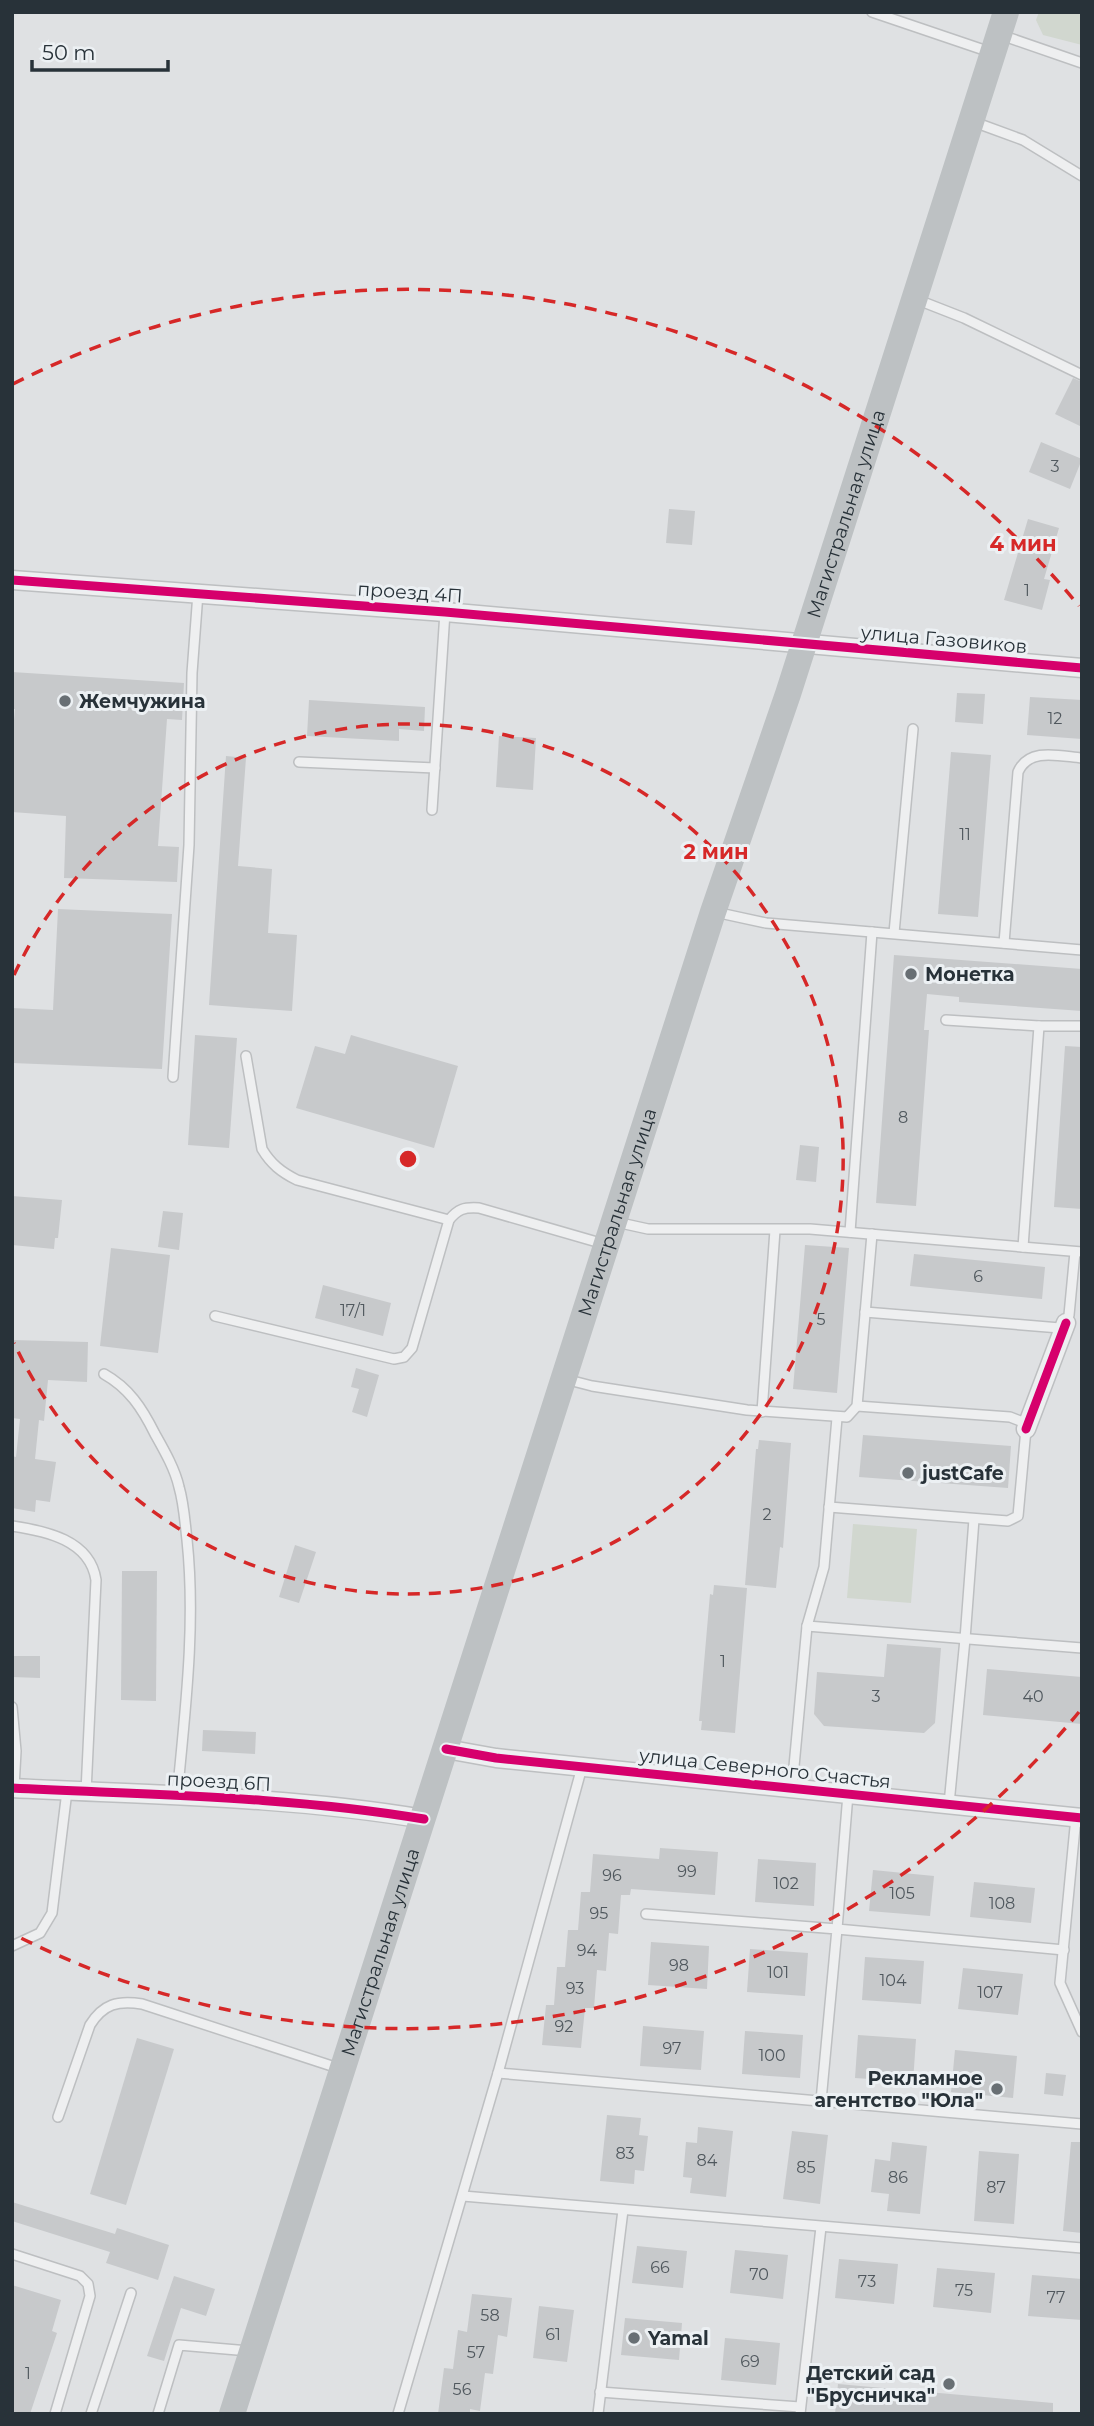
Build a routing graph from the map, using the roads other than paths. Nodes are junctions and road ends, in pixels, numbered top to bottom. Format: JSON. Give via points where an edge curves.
{"nodes":[{"id":1,"x":872,"y":12,"type":"edge"},
{"id":2,"x":999,"y":33,"type":"edge"},
{"id":3,"x":1082,"y":63,"type":"edge"},
{"id":4,"x":971,"y":121,"type":"junction"},
{"id":5,"x":1082,"y":176,"type":"edge"},
{"id":6,"x":915,"y":298,"type":"junction"},
{"id":7,"x":1082,"y":375,"type":"edge"},
{"id":8,"x":12,"y":580,"type":"edge"},
{"id":9,"x":198,"y":593,"type":"junction"},
{"id":10,"x":445,"y":612,"type":"junction"},
{"id":11,"x":804,"y":645,"type":"junction"},
{"id":12,"x":1082,"y":668,"type":"edge"},
{"id":13,"x":913,"y":729,"type":"dead end"},
{"id":14,"x":1082,"y":758,"type":"edge"},
{"id":15,"x":299,"y":762,"type":"dead end"},
{"id":16,"x":435,"y":768,"type":"junction"},
{"id":17,"x":432,"y":810,"type":"dead end"},
{"id":18,"x":713,"y":912,"type":"junction"},
{"id":19,"x":872,"y":932,"type":"junction"},
{"id":20,"x":894,"y":933,"type":"junction"},
{"id":21,"x":1003,"y":943,"type":"junction"},
{"id":22,"x":1082,"y":950,"type":"edge"},
{"id":23,"x":946,"y":1020,"type":"dead end"},
{"id":24,"x":1082,"y":1026,"type":"edge"},
{"id":25,"x":1039,"y":1027,"type":"junction"},
{"id":26,"x":246,"y":1056,"type":"dead end"},
{"id":27,"x":173,"y":1077,"type":"dead end"},
{"id":28,"x":449,"y":1220,"type":"junction"},
{"id":29,"x":775,"y":1230,"type":"junction"},
{"id":30,"x":850,"y":1232,"type":"junction"},
{"id":31,"x":610,"y":1233,"type":"junction"},
{"id":32,"x":872,"y":1234,"type":"junction"},
{"id":33,"x":1023,"y":1247,"type":"junction"},
{"id":34,"x":1078,"y":1252,"type":"edge"},
{"id":35,"x":865,"y":1312,"type":"junction"},
{"id":36,"x":215,"y":1316,"type":"dead end"},
{"id":37,"x":1066,"y":1323,"type":"junction"},
{"id":38,"x":104,"y":1374,"type":"dead end"},
{"id":39,"x":564,"y":1379,"type":"junction"},
{"id":40,"x":857,"y":1406,"type":"junction"},
{"id":41,"x":762,"y":1412,"type":"junction"},
{"id":42,"x":837,"y":1418,"type":"junction"},
{"id":43,"x":1026,"y":1429,"type":"junction"},
{"id":44,"x":828,"y":1507,"type":"junction"},
{"id":45,"x":974,"y":1519,"type":"junction"},
{"id":46,"x":12,"y":1525,"type":"edge"},
{"id":47,"x":807,"y":1626,"type":"junction"},
{"id":48,"x":965,"y":1639,"type":"junction"},
{"id":49,"x":1082,"y":1648,"type":"edge"},
{"id":50,"x":12,"y":1707,"type":"edge"},
{"id":51,"x":446,"y":1749,"type":"junction"},
{"id":52,"x":582,"y":1767,"type":"junction"},
{"id":53,"x":13,"y":1788,"type":"edge"},
{"id":54,"x":792,"y":1788,"type":"junction"},
{"id":55,"x":67,"y":1791,"type":"junction"},
{"id":56,"x":86,"y":1792,"type":"junction"},
{"id":57,"x":848,"y":1794,"type":"junction"},
{"id":58,"x":177,"y":1797,"type":"junction"},
{"id":59,"x":949,"y":1804,"type":"junction"},
{"id":60,"x":1079,"y":1818,"type":"edge"},
{"id":61,"x":424,"y":1819,"type":"junction"},
{"id":62,"x":646,"y":1914,"type":"dead end"},
{"id":63,"x":837,"y":1929,"type":"junction"},
{"id":64,"x":12,"y":1946,"type":"edge"},
{"id":65,"x":1064,"y":1950,"type":"junction"},
{"id":66,"x":1082,"y":2032,"type":"edge"},
{"id":67,"x":343,"y":2069,"type":"junction"},
{"id":68,"x":498,"y":2073,"type":"junction"},
{"id":69,"x":821,"y":2101,"type":"junction"},
{"id":70,"x":58,"y":2117,"type":"dead end"},
{"id":71,"x":1082,"y":2123,"type":"edge"},
{"id":72,"x":463,"y":2196,"type":"junction"},
{"id":73,"x":623,"y":2210,"type":"junction"},
{"id":74,"x":821,"y":2227,"type":"junction"},
{"id":75,"x":1082,"y":2248,"type":"edge"},
{"id":76,"x":12,"y":2254,"type":"edge"},
{"id":77,"x":131,"y":2293,"type":"dead end"},
{"id":78,"x":252,"y":2351,"type":"junction"},
{"id":79,"x":600,"y":2392,"type":"junction"},
{"id":80,"x":800,"y":2410,"type":"edge"},
{"id":81,"x":55,"y":2414,"type":"edge"},
{"id":82,"x":91,"y":2414,"type":"edge"},
{"id":83,"x":158,"y":2414,"type":"edge"},
{"id":84,"x":232,"y":2414,"type":"edge"},
{"id":85,"x":398,"y":2414,"type":"edge"},
{"id":86,"x":598,"y":2414,"type":"edge"}],
"edges":[{"from":1,"to":2,"type":"lane"},
{"from":2,"to":3,"type":"lane"},
{"from":2,"to":4,"type":"main road","name":"Магистральная улица"},
{"from":4,"to":5,"type":"lane","via":[[1023,140]]},
{"from":4,"to":6,"type":"main road","name":"Магистральная улица"},
{"from":6,"to":7,"type":"lane"},
{"from":6,"to":11,"type":"main road","name":"Магистральная улица"},
{"from":8,"to":9,"type":"street","name":"проезд 4П"},
{"from":9,"to":10,"type":"street","name":"проезд 4П"},
{"from":9,"to":27,"type":"lane","via":[[189,845]]},
{"from":10,"to":11,"type":"street","name":"проезд 4П"},
{"from":10,"to":16,"type":"lane"},
{"from":11,"to":12,"type":"street","name":"улица Газовиков"},
{"from":11,"to":18,"type":"main road","name":"Магистральная улица"},
{"from":13,"to":20,"type":"lane"},
{"from":14,"to":21,"type":"lane","via":[[1037,755],[1022,763],[1018,772]]},
{"from":15,"to":16,"type":"lane"},
{"from":16,"to":17,"type":"lane"},
{"from":18,"to":19,"type":"lane","via":[[766,923]]},
{"from":18,"to":31,"type":"main road","name":"Магистральная улица"},
{"from":19,"to":20,"type":"lane"},
{"from":19,"to":30,"type":"lane"},
{"from":20,"to":21,"type":"lane"},
{"from":21,"to":22,"type":"lane"},
{"from":23,"to":25,"type":"lane"},
{"from":24,"to":25,"type":"lane"},
{"from":25,"to":33,"type":"lane"},
{"from":26,"to":28,"type":"lane","via":[[262,1149],[269,1161],[297,1180]]},
{"from":28,"to":31,"type":"lane","via":[[467,1207]]},
{"from":28,"to":36,"type":"lane","via":[[412,1348],[404,1357],[394,1359]]},
{"from":29,"to":30,"type":"lane"},
{"from":29,"to":31,"type":"lane"},
{"from":29,"to":41,"type":"lane"},
{"from":30,"to":32,"type":"lane"},
{"from":31,"to":39,"type":"main road","name":"Магистральная улица"},
{"from":32,"to":33,"type":"lane"},
{"from":32,"to":35,"type":"lane"},
{"from":33,"to":34,"type":"lane"},
{"from":34,"to":37,"type":"lane"},
{"from":35,"to":37,"type":"lane","via":[[1052,1329]]},
{"from":35,"to":40,"type":"lane"},
{"from":37,"to":43,"type":"street"},
{"from":38,"to":58,"type":"lane","via":[[141,1407],[179,1485],[183,1504],[191,1609]]},
{"from":39,"to":41,"type":"lane"},
{"from":39,"to":51,"type":"main road","name":"Магистральная улица"},
{"from":40,"to":42,"type":"lane","via":[[847,1417]]},
{"from":40,"to":43,"type":"lane","via":[[1010,1417],[1023,1422]]},
{"from":41,"to":42,"type":"lane"},
{"from":42,"to":44,"type":"lane"},
{"from":43,"to":45,"type":"lane","via":[[1018,1516],[1008,1521]]},
{"from":44,"to":45,"type":"lane"},
{"from":44,"to":47,"type":"lane","via":[[824,1567]]},
{"from":45,"to":48,"type":"lane"},
{"from":46,"to":56,"type":"lane","via":[[55,1534],[71,1543],[94,1568]]},
{"from":47,"to":48,"type":"lane"},
{"from":47,"to":54,"type":"lane"},
{"from":48,"to":49,"type":"lane"},
{"from":48,"to":59,"type":"lane"},
{"from":50,"to":53,"type":"lane"},
{"from":51,"to":52,"type":"street","name":"улица Северного Счастья"},
{"from":51,"to":61,"type":"main road","name":"Магистральная улица"},
{"from":52,"to":54,"type":"street","name":"улица Северного Счастья"},
{"from":52,"to":68,"type":"lane"},
{"from":53,"to":55,"type":"street","name":"проезд 6П"},
{"from":54,"to":57,"type":"street","name":"улица Северного Счастья"},
{"from":55,"to":56,"type":"street","name":"проезд 6П"},
{"from":55,"to":64,"type":"lane","via":[[52,1913],[40,1933]]},
{"from":56,"to":58,"type":"street","name":"проезд 6П"},
{"from":57,"to":59,"type":"street","name":"улица Северного Счастья"},
{"from":57,"to":63,"type":"lane"},
{"from":58,"to":61,"type":"street","name":"проезд 6П","via":[[332,1805]]},
{"from":59,"to":60,"type":"street","name":"улица Северного Счастья"},
{"from":60,"to":65,"type":"lane"},
{"from":61,"to":67,"type":"main road","name":"Магистральная улица"},
{"from":62,"to":63,"type":"lane"},
{"from":63,"to":65,"type":"lane"},
{"from":63,"to":69,"type":"lane"},
{"from":65,"to":66,"type":"lane","via":[[1060,1983]]},
{"from":67,"to":70,"type":"lane","via":[[142,2004],[115,2003],[96,2015],[90,2025]]},
{"from":67,"to":78,"type":"main road","name":"Магистральная улица"},
{"from":68,"to":69,"type":"lane"},
{"from":68,"to":72,"type":"lane"},
{"from":69,"to":71,"type":"lane"},
{"from":72,"to":73,"type":"lane"},
{"from":72,"to":85,"type":"lane"},
{"from":73,"to":74,"type":"lane"},
{"from":73,"to":79,"type":"lane"},
{"from":74,"to":75,"type":"lane"},
{"from":74,"to":80,"type":"lane"},
{"from":76,"to":81,"type":"lane","via":[[80,2276],[88,2284],[90,2296]]},
{"from":77,"to":82,"type":"lane"},
{"from":78,"to":83,"type":"lane","via":[[179,2345]]},
{"from":78,"to":84,"type":"main road","name":"Магистральная улица"},
{"from":79,"to":80,"type":"lane"},
{"from":79,"to":86,"type":"lane"}]}
